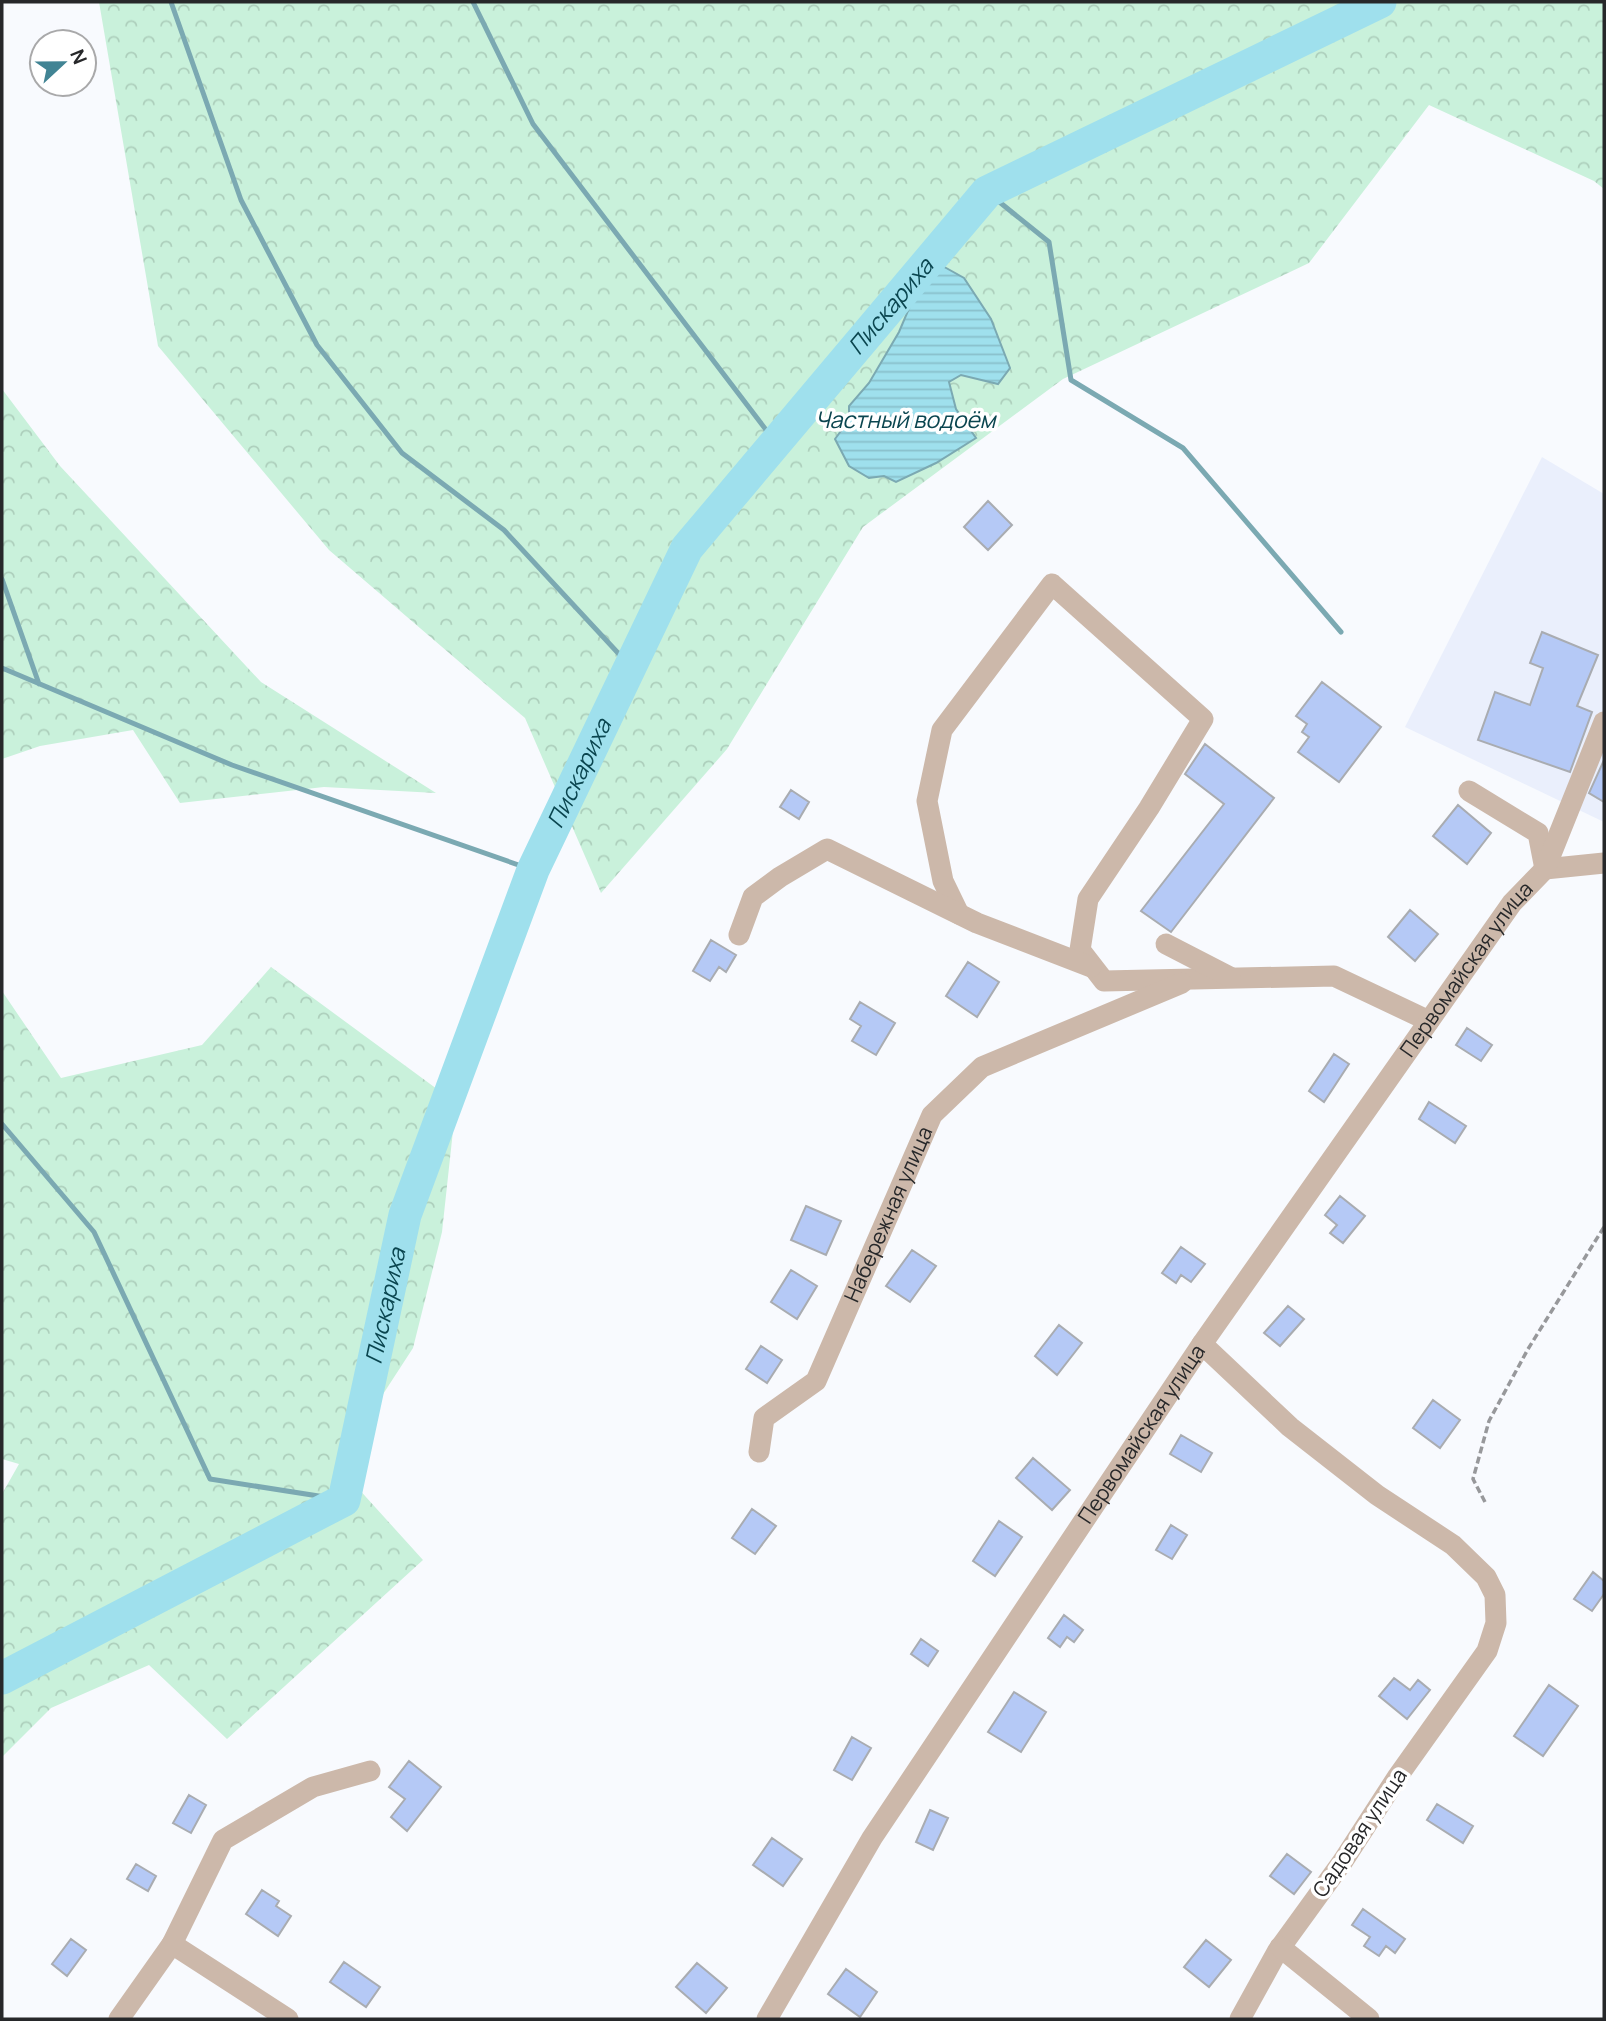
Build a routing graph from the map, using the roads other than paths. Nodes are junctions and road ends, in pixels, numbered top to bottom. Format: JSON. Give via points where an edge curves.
{"nodes":[{"id":1,"x":1604,"y":722,"type":"edge"},
{"id":2,"x":1469,"y":791,"type":"dead end"},
{"id":3,"x":1604,"y":863,"type":"edge"},
{"id":4,"x":1545,"y":869,"type":"junction"},
{"id":5,"x":959,"y":914,"type":"junction"},
{"id":6,"x":739,"y":935,"type":"dead end"},
{"id":7,"x":1166,"y":944,"type":"dead end"},
{"id":8,"x":1093,"y":968,"type":"junction"},
{"id":9,"x":1194,"y":978,"type":"junction"},
{"id":10,"x":1231,"y":978,"type":"junction"},
{"id":11,"x":1429,"y":1021,"type":"junction"},
{"id":12,"x":1202,"y":1344,"type":"junction"},
{"id":13,"x":759,"y":1452,"type":"dead end"},
{"id":14,"x":370,"y":1771,"type":"dead end"},
{"id":15,"x":172,"y":1944,"type":"junction"},
{"id":16,"x":1280,"y":1947,"type":"junction"},
{"id":17,"x":119,"y":2019,"type":"edge"},
{"id":18,"x":288,"y":2019,"type":"edge"},
{"id":19,"x":767,"y":2019,"type":"edge"},
{"id":20,"x":1240,"y":2019,"type":"edge"},
{"id":21,"x":1369,"y":2019,"type":"edge"}],
"edges":[{"from":1,"to":4,"type":"street"},
{"from":2,"to":4,"type":"street","via":[[1538,833]]},
{"from":3,"to":4,"type":"street"},
{"from":4,"to":11,"type":"street","name":"Первомайская улица","via":[[1512,903]]},
{"from":5,"to":6,"type":"street","via":[[827,849],[753,897]]},
{"from":5,"to":8,"type":"street"},
{"from":5,"to":8,"type":"street","via":[[943,880],[927,801],[942,730],[1052,584],[1203,719],[1088,899],[1080,950]]},
{"from":7,"to":10,"type":"street"},
{"from":8,"to":9,"type":"street","via":[[1104,981]]},
{"from":9,"to":10,"type":"street"},
{"from":9,"to":13,"type":"street","name":"Набережная улица","via":[[982,1068],[932,1115],[816,1381],[764,1418]]},
{"from":10,"to":11,"type":"street","via":[[1334,976]]},
{"from":11,"to":12,"type":"street","name":"Первомайская улица"},
{"from":12,"to":16,"type":"street","name":"Садовая улица","via":[[1290,1427],[1377,1495],[1453,1545],[1486,1577],[1494,1595],[1496,1623],[1487,1651]]},
{"from":12,"to":19,"type":"street","name":"Первомайская улица","via":[[872,1838]]},
{"from":14,"to":15,"type":"street","via":[[313,1787],[223,1840]]},
{"from":15,"to":17,"type":"street"},
{"from":15,"to":18,"type":"street"},
{"from":16,"to":20,"type":"street","name":"Садовая улица"},
{"from":16,"to":21,"type":"street"}]}
